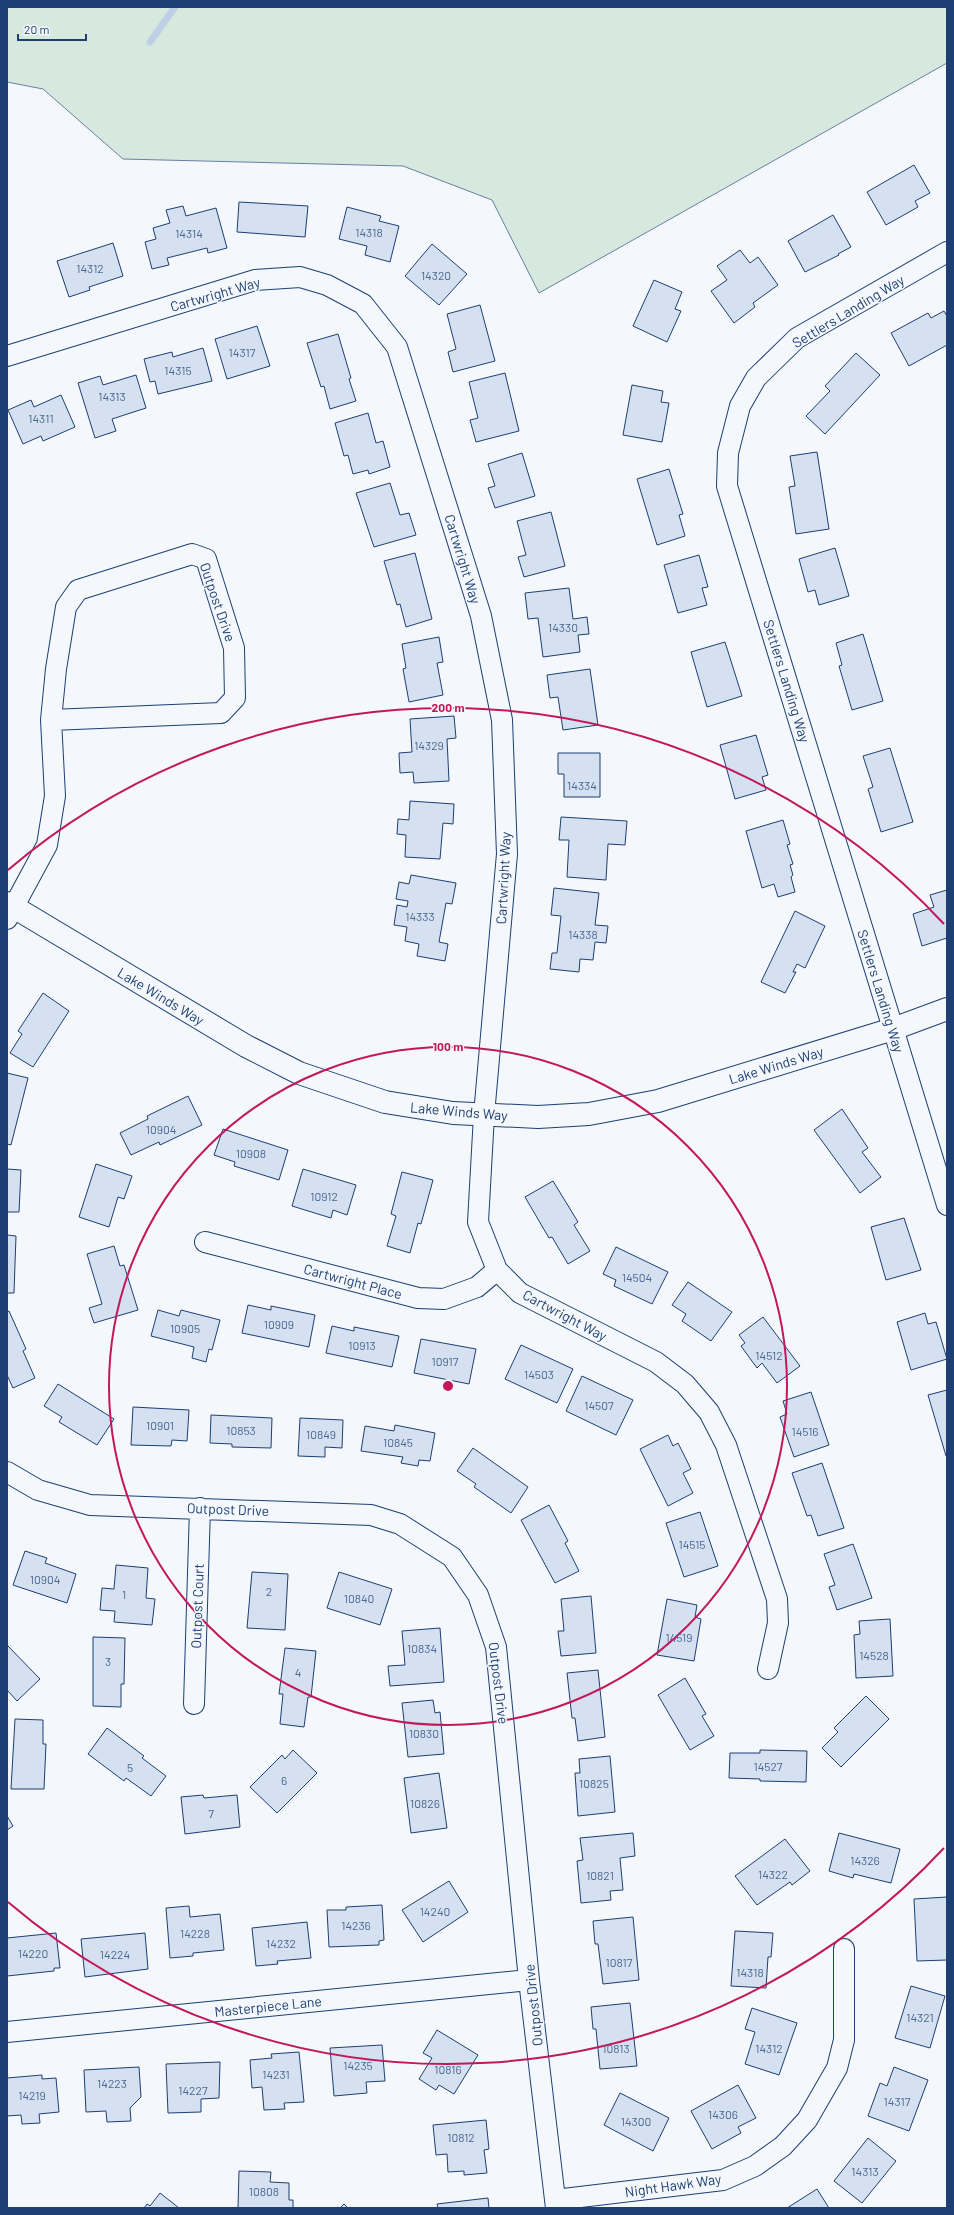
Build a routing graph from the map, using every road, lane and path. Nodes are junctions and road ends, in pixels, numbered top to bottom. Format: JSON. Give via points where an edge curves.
{"nodes":[{"id":1,"x":947,"y":252,"type":"edge"},
{"id":2,"x":7,"y":356,"type":"edge"},
{"id":3,"x":51,"y":720,"type":"junction"},
{"id":4,"x":9,"y":910,"type":"edge"},
{"id":5,"x":947,"y":1009,"type":"edge"},
{"id":6,"x":893,"y":1029,"type":"junction"},
{"id":7,"x":484,"y":1115,"type":"junction"},
{"id":8,"x":947,"y":1204,"type":"edge"},
{"id":9,"x":204,"y":1242,"type":"dead end"},
{"id":10,"x":497,"y":1270,"type":"junction"},
{"id":11,"x":7,"y":1472,"type":"edge"},
{"id":12,"x":200,"y":1508,"type":"junction"},
{"id":13,"x":768,"y":1669,"type":"dead end"},
{"id":14,"x":194,"y":1704,"type":"dead end"},
{"id":15,"x":844,"y":1949,"type":"dead end"},
{"id":16,"x":529,"y":1980,"type":"junction"},
{"id":17,"x":7,"y":2032,"type":"edge"},
{"id":18,"x":555,"y":2204,"type":"edge"}],
"edges":[{"from":1,"to":6,"type":"street","name":"Settlers Landing Way","via":[[797,338],[756,378],[740,406],[728,453],[727,486]]},
{"from":2,"to":7,"type":"street","name":"Cartwright Way","via":[[255,280],[300,278],[326,285],[363,304],[397,347],[481,616],[502,720],[507,854]]},
{"from":3,"to":3,"type":"street","name":"Outpost Drive","via":[[66,607],[78,590],[192,554],[206,559],[234,648],[235,698],[226,708],[221,713]]},
{"from":3,"to":4,"type":"street","name":"Outpost Drive","via":[[55,796],[46,845]]},
{"from":4,"to":7,"type":"street","name":"Lake Winds Way","via":[[246,1046],[299,1073],[385,1102],[453,1113]]},
{"from":5,"to":6,"type":"street","name":"Lake Winds Way"},
{"from":6,"to":7,"type":"street","name":"Lake Winds Way","via":[[658,1101],[588,1114],[538,1117]]},
{"from":6,"to":8,"type":"street","name":"Settlers Landing Way"},
{"from":7,"to":10,"type":"street","name":"Cartwright Way","via":[[478,1222]]},
{"from":9,"to":10,"type":"street","name":"Cartwright Place","via":[[418,1298],[444,1299],[477,1287]]},
{"from":10,"to":13,"type":"street","name":"Cartwright Way","via":[[520,1292],[656,1362],[685,1384],[709,1412],[726,1445],[778,1599],[778,1623]]},
{"from":11,"to":12,"type":"street","name":"Outpost Drive","via":[[38,1490],[90,1505]]},
{"from":12,"to":14,"type":"street","name":"Outpost Court"},
{"from":12,"to":16,"type":"street","name":"Outpost Drive","via":[[371,1515],[400,1524],[452,1557],[478,1595],[496,1647]]},
{"from":15,"to":18,"type":"street","name":"Night Hawk Way","via":[[844,2040],[837,2068],[807,2120],[783,2146],[755,2166],[723,2180]]},
{"from":16,"to":17,"type":"street","name":"Masterpiece Lane"},
{"from":16,"to":18,"type":"street","name":"Outpost Drive"}]}
